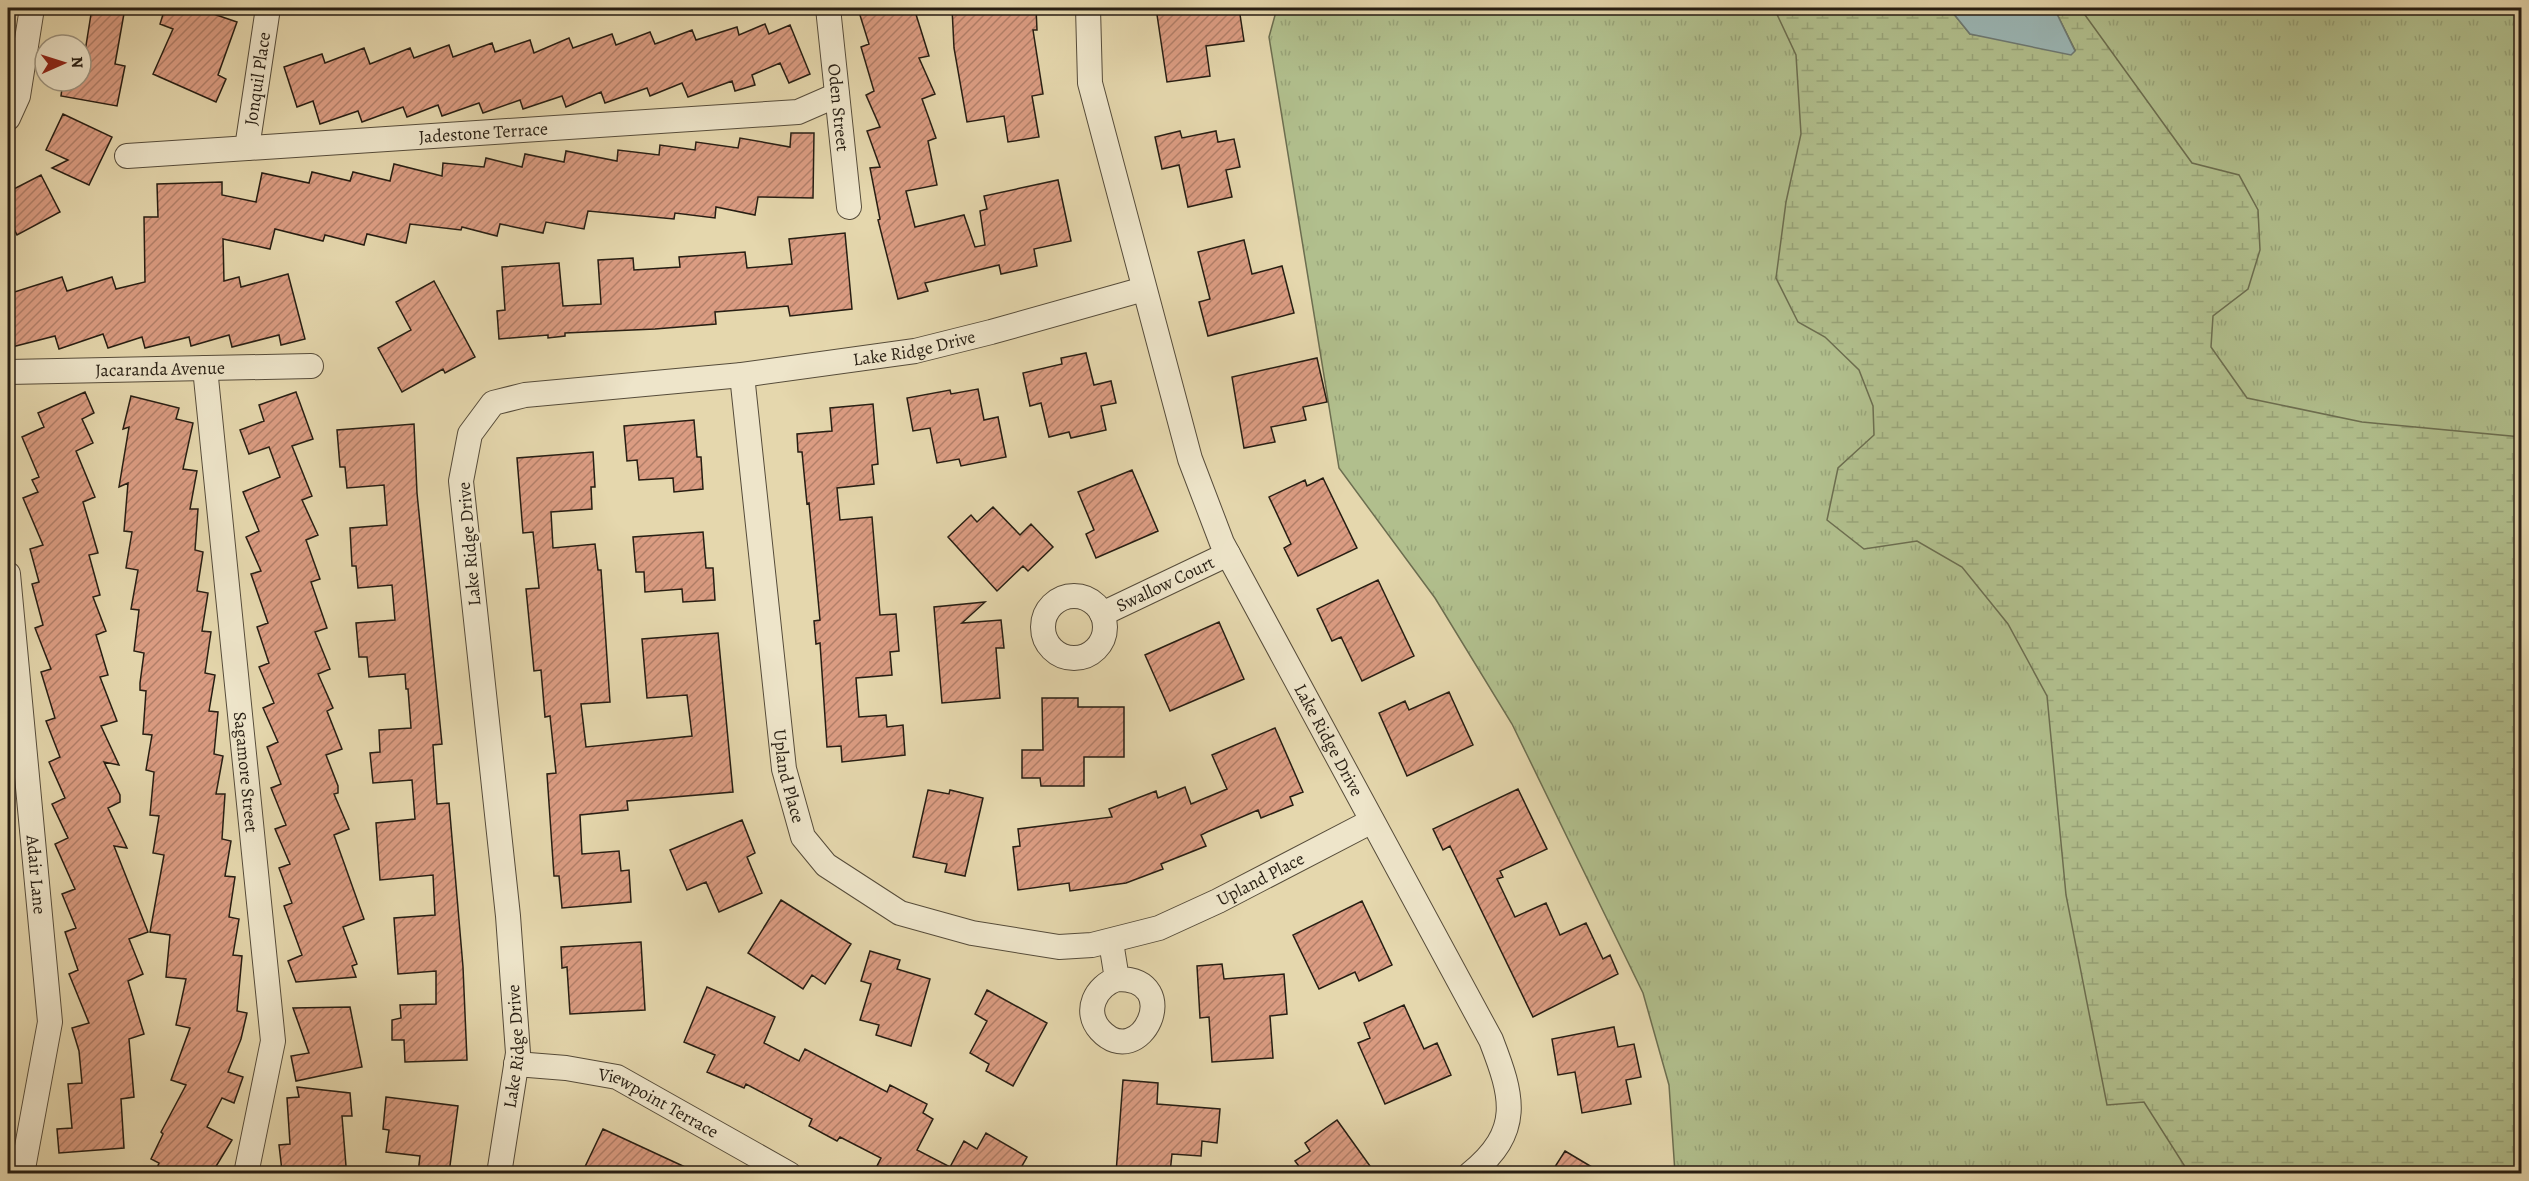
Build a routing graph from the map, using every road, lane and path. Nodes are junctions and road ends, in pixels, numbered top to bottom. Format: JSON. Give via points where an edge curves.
{"nodes":[{"id":1,"x":32,"y":8,"type":"edge"},
{"id":2,"x":268,"y":8,"type":"edge"},
{"id":3,"x":828,"y":8,"type":"edge"},
{"id":4,"x":1088,"y":8,"type":"edge"},
{"id":5,"x":837,"y":94,"type":"junction"},
{"id":6,"x":8,"y":118,"type":"edge"},
{"id":7,"x":247,"y":148,"type":"junction"},
{"id":8,"x":127,"y":156,"type":"dead end"},
{"id":9,"x":849,"y":207,"type":"dead end"},
{"id":10,"x":1144,"y":288,"type":"junction"},
{"id":11,"x":311,"y":366,"type":"dead end"},
{"id":12,"x":205,"y":368,"type":"junction"},
{"id":13,"x":8,"y":372,"type":"edge"},
{"id":14,"x":742,"y":375,"type":"junction"},
{"id":15,"x":1228,"y":554,"type":"junction"},
{"id":16,"x":8,"y":574,"type":"edge"},
{"id":17,"x":1102,"y":614,"type":"dead end"},
{"id":18,"x":1372,"y":821,"type":"junction"},
{"id":19,"x":1111,"y":942,"type":"junction"},
{"id":20,"x":1118,"y":979,"type":"dead end"},
{"id":21,"x":516,"y":1064,"type":"junction"},
{"id":22,"x":8,"y":1171,"type":"edge"},
{"id":23,"x":13,"y":1173,"type":"edge"},
{"id":24,"x":22,"y":1173,"type":"edge"},
{"id":25,"x":246,"y":1173,"type":"edge"},
{"id":26,"x":499,"y":1173,"type":"edge"},
{"id":27,"x":789,"y":1173,"type":"edge"},
{"id":28,"x":1470,"y":1173,"type":"edge"}],
"edges":[{"from":1,"to":6,"type":"street","via":[[18,96]]},
{"from":2,"to":7,"type":"street","name":"Jonquil Place"},
{"from":3,"to":5,"type":"street","name":"Oden Street"},
{"from":4,"to":10,"type":"street","name":"Lake Ridge Drive","via":[[1090,83]]},
{"from":5,"to":7,"type":"street","name":"Jadestone Terrace","via":[[798,112]]},
{"from":5,"to":9,"type":"street","name":"Oden Street"},
{"from":7,"to":8,"type":"street","name":"Jadestone Terrace"},
{"from":10,"to":14,"type":"street","name":"Lake Ridge Drive","via":[[915,351]]},
{"from":10,"to":15,"type":"street","name":"Lake Ridge Drive","via":[[1190,459]]},
{"from":11,"to":12,"type":"street","name":"Jacaranda Avenue"},
{"from":12,"to":13,"type":"street","name":"Jacaranda Avenue"},
{"from":12,"to":25,"type":"street","name":"Sagamore Street","via":[[273,1041]]},
{"from":14,"to":19,"type":"street","name":"Upland Place","via":[[784,769],[803,837],[826,865],[900,913],[972,933],[1059,947]]},
{"from":14,"to":21,"type":"street","name":"Lake Ridge Drive","via":[[525,395],[493,403],[470,434],[462,481],[508,916]]},
{"from":15,"to":17,"type":"street","name":"Swallow Court"},
{"from":15,"to":18,"type":"street","name":"Lake Ridge Drive"},
{"from":16,"to":24,"type":"street","name":"Adair Lane","via":[[50,1022]]},
{"from":18,"to":19,"type":"street","name":"Upland Place","via":[[1199,910],[1159,928]]},
{"from":18,"to":28,"type":"street","name":"Lake Ridge Drive","via":[[1491,1040],[1505,1076],[1510,1122],[1490,1158]]},
{"from":19,"to":20,"type":"street"},
{"from":21,"to":26,"type":"street","name":"Lake Ridge Drive"},
{"from":21,"to":27,"type":"street","name":"Viewpoint Terrace","via":[[617,1077]]},
{"from":22,"to":23,"type":"street"}]}
